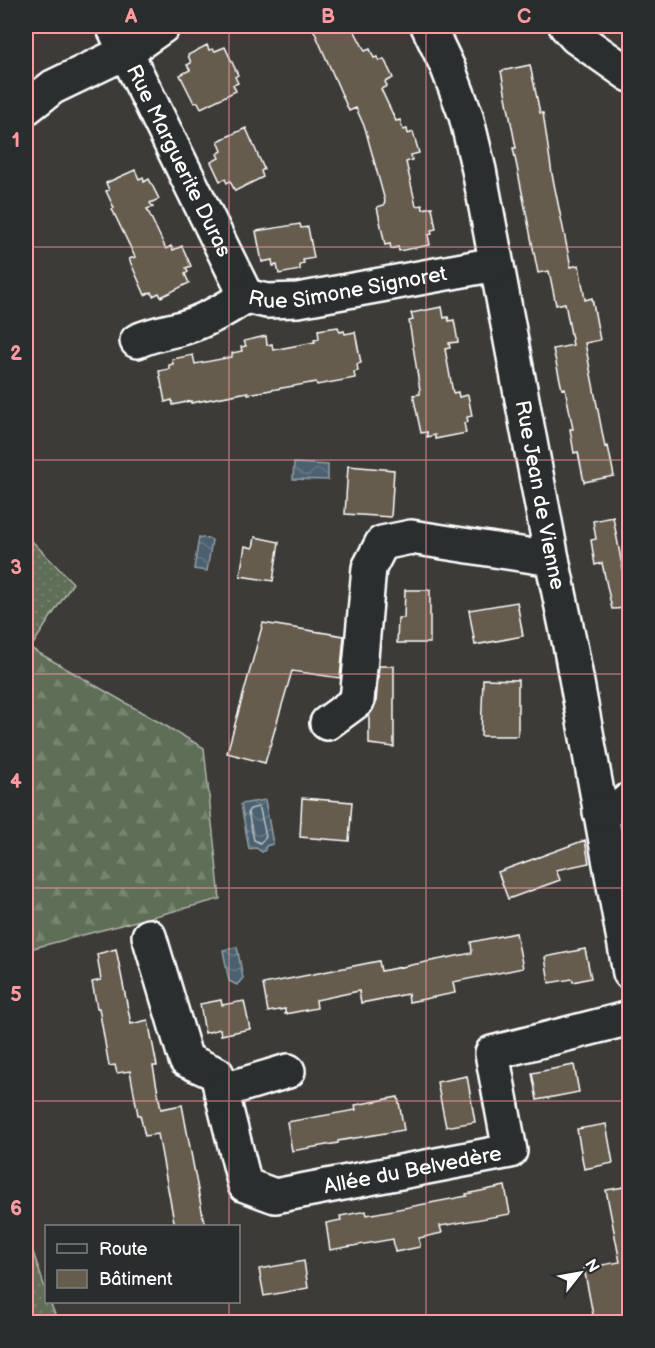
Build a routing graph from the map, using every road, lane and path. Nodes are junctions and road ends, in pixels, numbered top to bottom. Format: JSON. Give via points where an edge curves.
{"nodes":[{"id":1,"x":163,"y":26,"type":"edge"},
{"id":2,"x":428,"y":26,"type":"edge"},
{"id":3,"x":566,"y":26,"type":"edge"},
{"id":4,"x":120,"y":39,"type":"edge"},
{"id":5,"x":630,"y":75,"type":"edge"},
{"id":6,"x":26,"y":108,"type":"edge"},
{"id":7,"x":496,"y":264,"type":"junction"},
{"id":8,"x":246,"y":296,"type":"junction"},
{"id":9,"x":137,"y":341,"type":"dead end"},
{"id":10,"x":552,"y":559,"type":"junction"},
{"id":11,"x":327,"y":723,"type":"dead end"},
{"id":12,"x":630,"y":799,"type":"edge"},
{"id":13,"x":600,"y":812,"type":"junction"},
{"id":14,"x":149,"y":936,"type":"dead end"},
{"id":15,"x":630,"y":973,"type":"edge"},
{"id":16,"x":630,"y":1018,"type":"edge"},
{"id":17,"x":288,"y":1071,"type":"dead end"},
{"id":18,"x":221,"y":1091,"type":"junction"}],
"edges":[{"from":1,"to":4,"type":"street"},
{"from":2,"to":7,"type":"street","name":"Rue Jean de Vienne","via":[[466,116]]},
{"from":3,"to":5,"type":"street"},
{"from":4,"to":6,"type":"street"},
{"from":4,"to":8,"type":"street","name":"Rue Marguerite Duras"},
{"from":7,"to":8,"type":"street","name":"Rue Simone Signoret","via":[[298,300],[267,301]]},
{"from":7,"to":10,"type":"street","name":"Rue Jean de Vienne"},
{"from":8,"to":9,"type":"street","name":"Rue Simone Signoret","via":[[217,314]]},
{"from":10,"to":11,"type":"street","via":[[411,537],[382,543],[369,568],[357,701]]},
{"from":10,"to":13,"type":"street","name":"Rue Jean de Vienne"},
{"from":12,"to":13,"type":"street"},
{"from":13,"to":15,"type":"street","name":"Rue Jean de Vienne"},
{"from":14,"to":18,"type":"street","name":"Allée du Belvedère","via":[[186,1060],[217,1074]]},
{"from":16,"to":18,"type":"street","name":"Allée du Belvedère","via":[[492,1053],[510,1150],[275,1196],[245,1185]]},
{"from":17,"to":18,"type":"street"}]}
